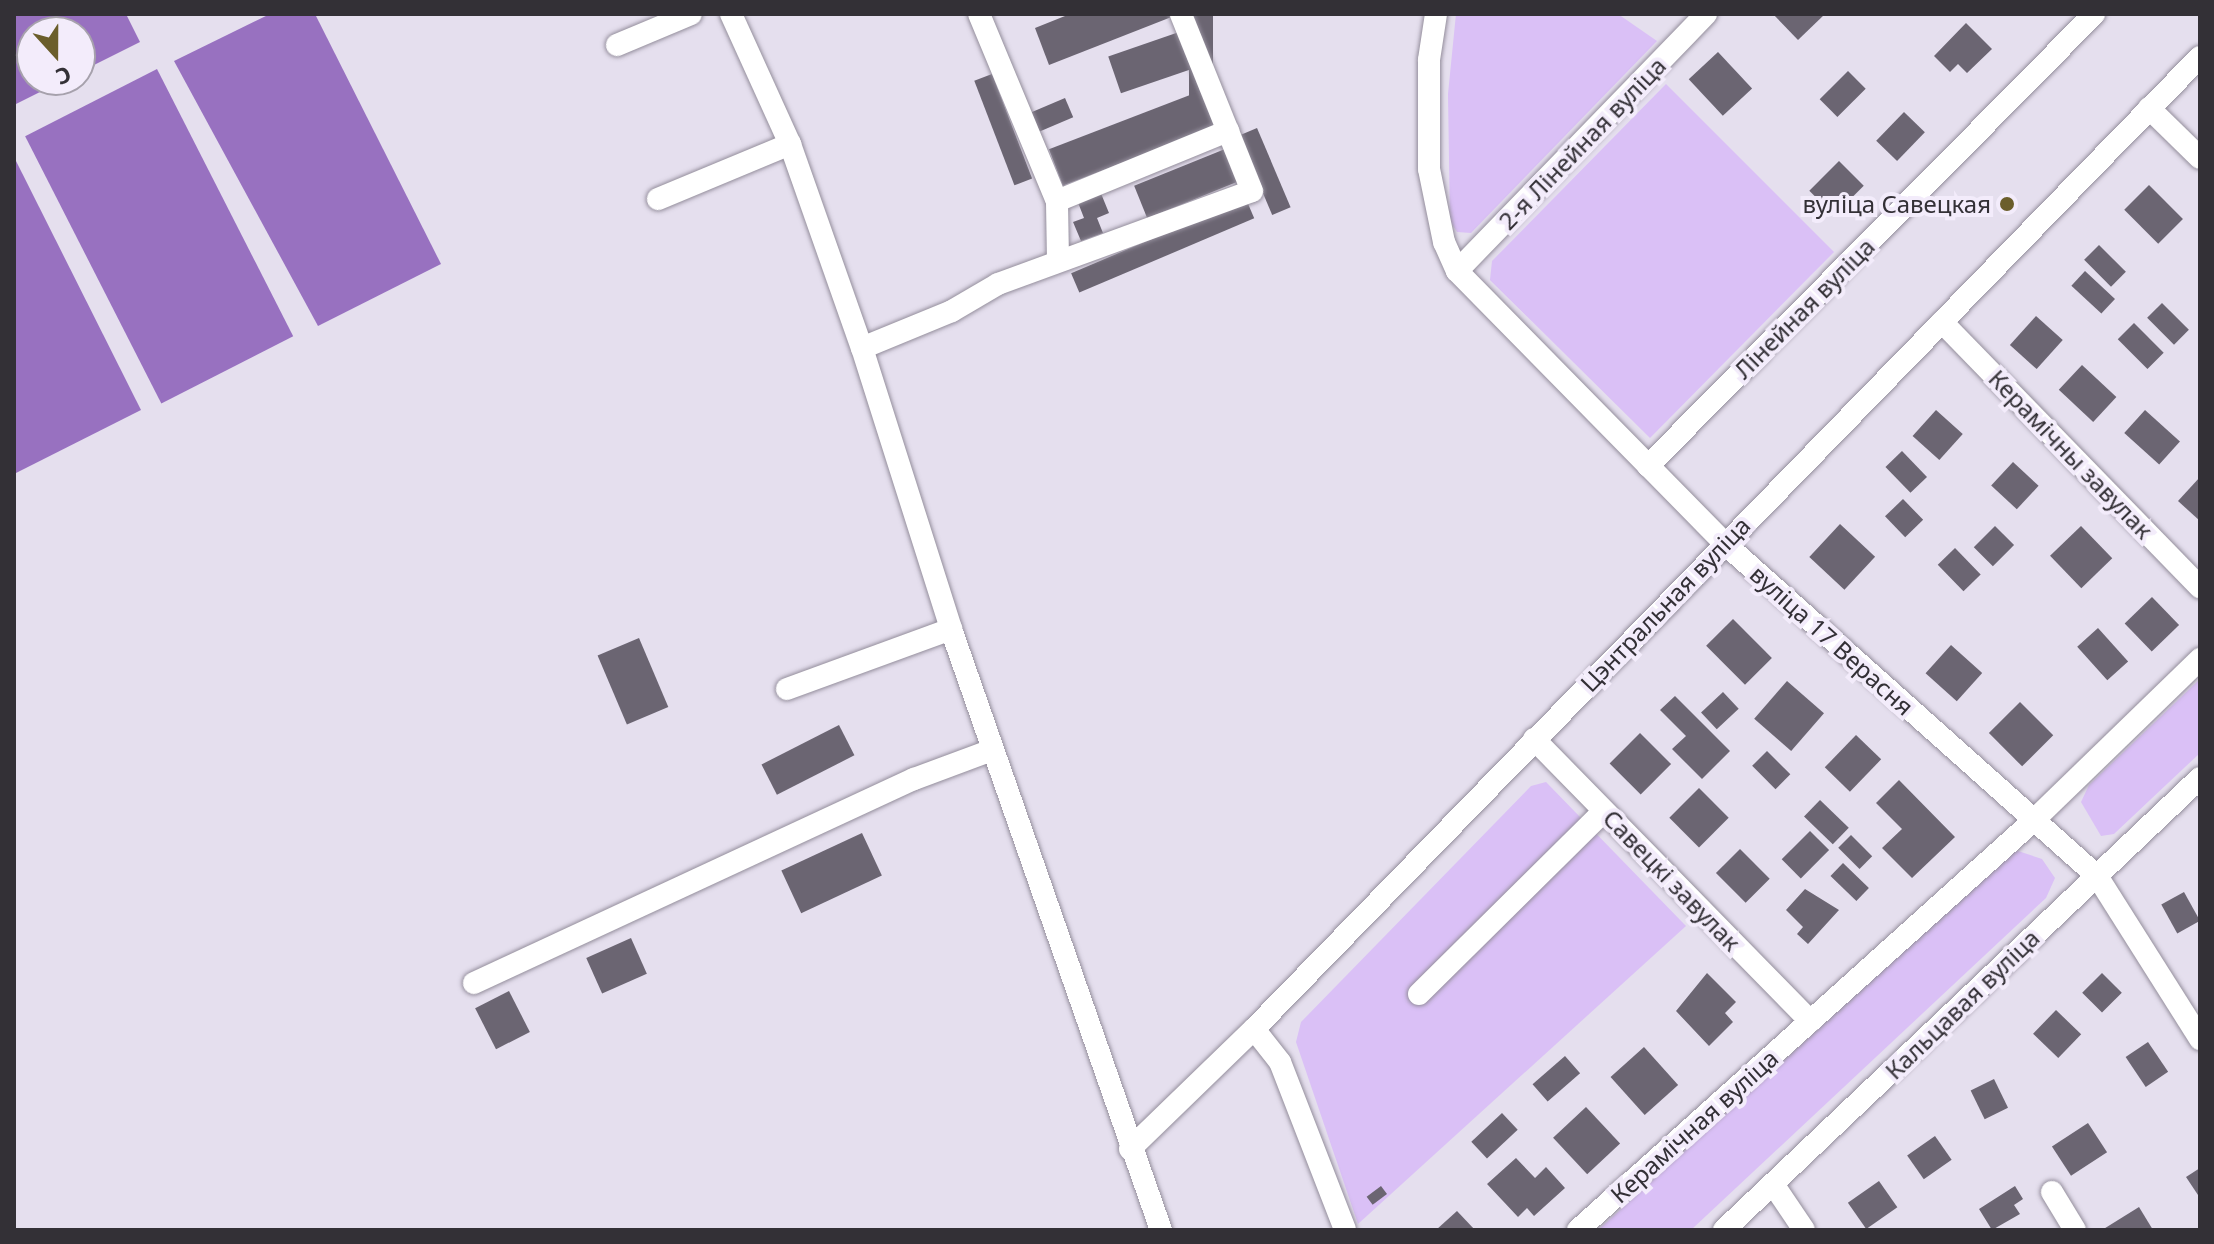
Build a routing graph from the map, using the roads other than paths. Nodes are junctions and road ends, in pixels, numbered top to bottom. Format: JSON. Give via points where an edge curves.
{"nodes":[{"id":1,"x":691,"y":14,"type":"edge"},
{"id":2,"x":731,"y":14,"type":"edge"},
{"id":3,"x":979,"y":14,"type":"edge"},
{"id":4,"x":1181,"y":14,"type":"edge"},
{"id":5,"x":1436,"y":14,"type":"edge"},
{"id":6,"x":1706,"y":14,"type":"edge"},
{"id":7,"x":2094,"y":14,"type":"edge"},
{"id":8,"x":617,"y":45,"type":"dead end"},
{"id":9,"x":2200,"y":57,"type":"edge"},
{"id":10,"x":2149,"y":108,"type":"junction"},
{"id":11,"x":1228,"y":131,"type":"junction"},
{"id":12,"x":790,"y":144,"type":"junction"},
{"id":13,"x":2200,"y":158,"type":"edge"},
{"id":14,"x":658,"y":199,"type":"dead end"},
{"id":15,"x":1057,"y":201,"type":"junction"},
{"id":16,"x":1058,"y":260,"type":"junction"},
{"id":17,"x":1457,"y":271,"type":"junction"},
{"id":18,"x":1942,"y":322,"type":"junction"},
{"id":19,"x":862,"y":348,"type":"junction"},
{"id":20,"x":1648,"y":466,"type":"junction"},
{"id":21,"x":1724,"y":543,"type":"junction"},
{"id":22,"x":2200,"y":587,"type":"edge"},
{"id":23,"x":951,"y":629,"type":"junction"},
{"id":24,"x":2200,"y":659,"type":"edge"},
{"id":25,"x":787,"y":689,"type":"dead end"},
{"id":26,"x":1534,"y":739,"type":"junction"},
{"id":27,"x":992,"y":750,"type":"junction"},
{"id":28,"x":2200,"y":778,"type":"edge"},
{"id":29,"x":1604,"y":811,"type":"junction"},
{"id":30,"x":2033,"y":821,"type":"junction"},
{"id":31,"x":2097,"y":876,"type":"junction"},
{"id":32,"x":474,"y":983,"type":"dead end"},
{"id":33,"x":1419,"y":994,"type":"dead end"},
{"id":34,"x":1810,"y":1021,"type":"junction"},
{"id":35,"x":1254,"y":1029,"type":"junction"},
{"id":36,"x":2200,"y":1039,"type":"edge"},
{"id":37,"x":1130,"y":1149,"type":"junction"},
{"id":38,"x":1773,"y":1184,"type":"junction"},
{"id":39,"x":2052,"y":1192,"type":"dead end"},
{"id":40,"x":1161,"y":1230,"type":"edge"},
{"id":41,"x":1345,"y":1230,"type":"edge"},
{"id":42,"x":1578,"y":1230,"type":"edge"},
{"id":43,"x":1724,"y":1230,"type":"edge"},
{"id":44,"x":1804,"y":1230,"type":"edge"},
{"id":45,"x":2075,"y":1230,"type":"edge"}],
"edges":[{"from":1,"to":8,"type":"street"},
{"from":2,"to":12,"type":"street"},
{"from":3,"to":15,"type":"street"},
{"from":4,"to":11,"type":"street"},
{"from":5,"to":17,"type":"street","name":"вуліца 17 Верасня","via":[[1429,60],[1429,169],[1444,242]]},
{"from":6,"to":17,"type":"street","name":"2-я Лінейная вуліца"},
{"from":7,"to":20,"type":"street","name":"Лінейная вуліца"},
{"from":9,"to":10,"type":"street","name":"Цэнтральная вуліца"},
{"from":10,"to":13,"type":"street"},
{"from":10,"to":18,"type":"street","name":"Цэнтральная вуліца"},
{"from":11,"to":15,"type":"street"},
{"from":11,"to":16,"type":"street","via":[[1252,191]]},
{"from":12,"to":14,"type":"street"},
{"from":12,"to":19,"type":"street"},
{"from":15,"to":16,"type":"street"},
{"from":16,"to":19,"type":"street"},
{"from":17,"to":20,"type":"street","name":"вуліца 17 Верасня"},
{"from":18,"to":21,"type":"street","name":"Цэнтральная вуліца"},
{"from":18,"to":22,"type":"street","name":"Керамічны завулак"},
{"from":19,"to":23,"type":"street"},
{"from":20,"to":21,"type":"street","name":"вуліца 17 Верасня"},
{"from":21,"to":26,"type":"street","name":"Цэнтральная вуліца"},
{"from":21,"to":30,"type":"street","name":"вуліца 17 Верасня"},
{"from":23,"to":25,"type":"street"},
{"from":23,"to":27,"type":"street"},
{"from":24,"to":30,"type":"street","name":"Керамічная вуліца"},
{"from":26,"to":29,"type":"street","name":"Савецкі завулак"},
{"from":26,"to":35,"type":"street","name":"Цэнтральная вуліца"},
{"from":27,"to":32,"type":"street","via":[[875,796]]},
{"from":27,"to":37,"type":"street"},
{"from":28,"to":31,"type":"street","name":"Кальцавая вуліца"},
{"from":29,"to":33,"type":"street"},
{"from":29,"to":34,"type":"street","name":"Савецкі завулак"},
{"from":30,"to":31,"type":"street","name":"вуліца 17 Верасня"},
{"from":30,"to":34,"type":"street","name":"Керамічная вуліца"},
{"from":31,"to":36,"type":"street","name":"вуліца 17 Верасня"},
{"from":31,"to":38,"type":"street","name":"Кальцавая вуліца"},
{"from":34,"to":42,"type":"street","name":"Керамічная вуліца"},
{"from":35,"to":37,"type":"street","name":"Цэнтральная вуліца"},
{"from":35,"to":41,"type":"street","via":[[1280,1062]]},
{"from":37,"to":40,"type":"street"},
{"from":38,"to":43,"type":"street","name":"Кальцавая вуліца"},
{"from":38,"to":44,"type":"street"},
{"from":39,"to":45,"type":"street"}]}
